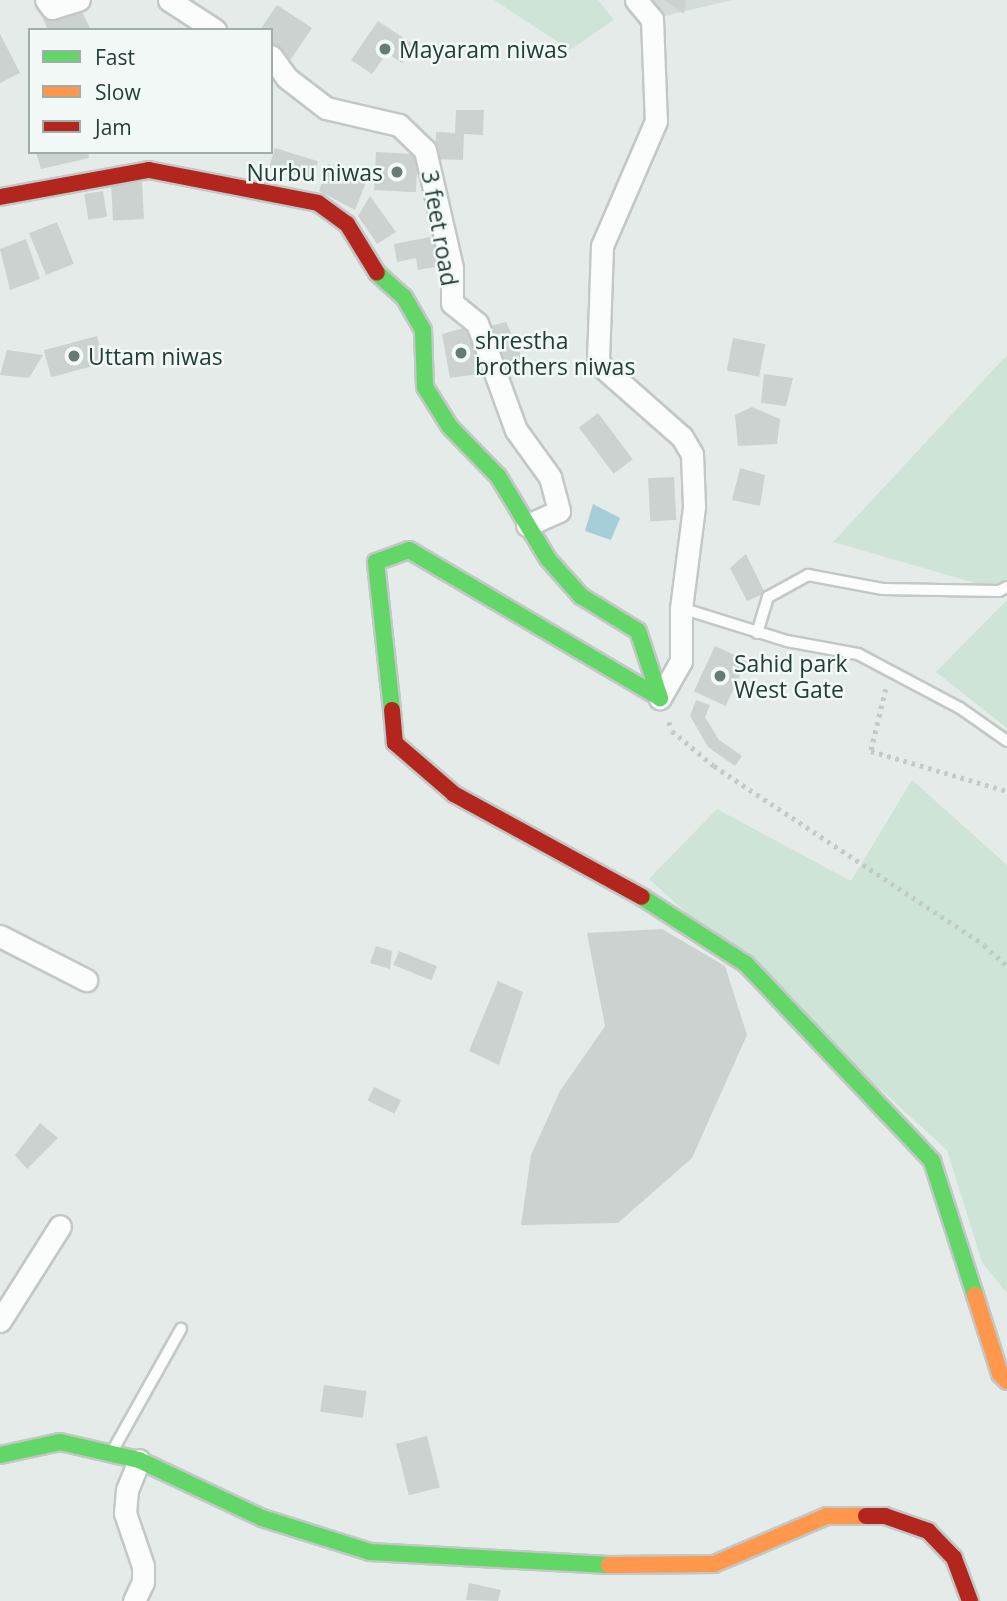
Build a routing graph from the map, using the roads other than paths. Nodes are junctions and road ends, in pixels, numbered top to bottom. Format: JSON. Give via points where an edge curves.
{"nodes":[{"id":1,"x":46,"y":0,"type":"edge"},
{"id":2,"x":79,"y":0,"type":"edge"},
{"id":3,"x":169,"y":0,"type":"edge"},
{"id":4,"x":636,"y":0,"type":"edge"},
{"id":5,"x":212,"y":28,"type":"edge"},
{"id":6,"x":273,"y":58,"type":"edge"},
{"id":7,"x":0,"y":197,"type":"edge"},
{"id":8,"x":527,"y":524,"type":"junction"},
{"id":9,"x":1007,"y":587,"type":"edge"},
{"id":10,"x":681,"y":608,"type":"junction"},
{"id":11,"x":758,"y":633,"type":"junction"},
{"id":12,"x":660,"y":698,"type":"junction"},
{"id":13,"x":1007,"y":741,"type":"edge"},
{"id":14,"x":0,"y":936,"type":"edge"},
{"id":15,"x":86,"y":980,"type":"dead end"},
{"id":16,"x":60,"y":1226,"type":"dead end"},
{"id":17,"x":0,"y":1321,"type":"edge"},
{"id":18,"x":181,"y":1329,"type":"dead end"},
{"id":19,"x":1007,"y":1381,"type":"edge"},
{"id":20,"x":112,"y":1453,"type":"junction"},
{"id":21,"x":0,"y":1455,"type":"edge"},
{"id":22,"x":139,"y":1460,"type":"junction"},
{"id":23,"x":134,"y":1601,"type":"edge"},
{"id":24,"x":970,"y":1601,"type":"edge"}],
"edges":[{"from":1,"to":2,"type":"street","via":[[52,8]]},
{"from":3,"to":5,"type":"street"},
{"from":4,"to":10,"type":"street","via":[[652,19],[656,121],[602,246],[598,363],[682,437],[692,454],[694,507]]},
{"from":6,"to":8,"type":"street","name":"3 feet road","via":[[288,78],[326,107],[399,125],[425,150],[450,257],[452,303],[477,323],[516,430],[553,488],[559,511]]},
{"from":7,"to":8,"type":"street","via":[[149,170],[318,203],[347,224],[373,271],[404,297],[423,330],[425,387],[450,427],[498,476]]},
{"from":8,"to":12,"type":"street","via":[[548,559],[580,596],[638,631]]},
{"from":9,"to":11,"type":"lane","via":[[999,591],[883,589],[808,575],[768,597]]},
{"from":10,"to":11,"type":"lane"},
{"from":10,"to":12,"type":"street","via":[[681,661]]},
{"from":11,"to":13,"type":"lane","via":[[858,654],[960,708]]},
{"from":12,"to":19,"type":"street","via":[[409,550],[376,562],[395,743],[454,794],[644,898],[746,964],[932,1161],[1000,1374]]},
{"from":14,"to":15,"type":"street"},
{"from":16,"to":17,"type":"street"},
{"from":18,"to":20,"type":"lane"},
{"from":20,"to":21,"type":"street","via":[[60,1442]]},
{"from":20,"to":22,"type":"street"},
{"from":22,"to":23,"type":"street","via":[[127,1490],[125,1513],[143,1566],[143,1582]]},
{"from":22,"to":24,"type":"street","via":[[262,1518],[370,1552],[601,1565],[714,1563],[827,1516],[885,1516],[928,1531],[954,1558]]}]}
